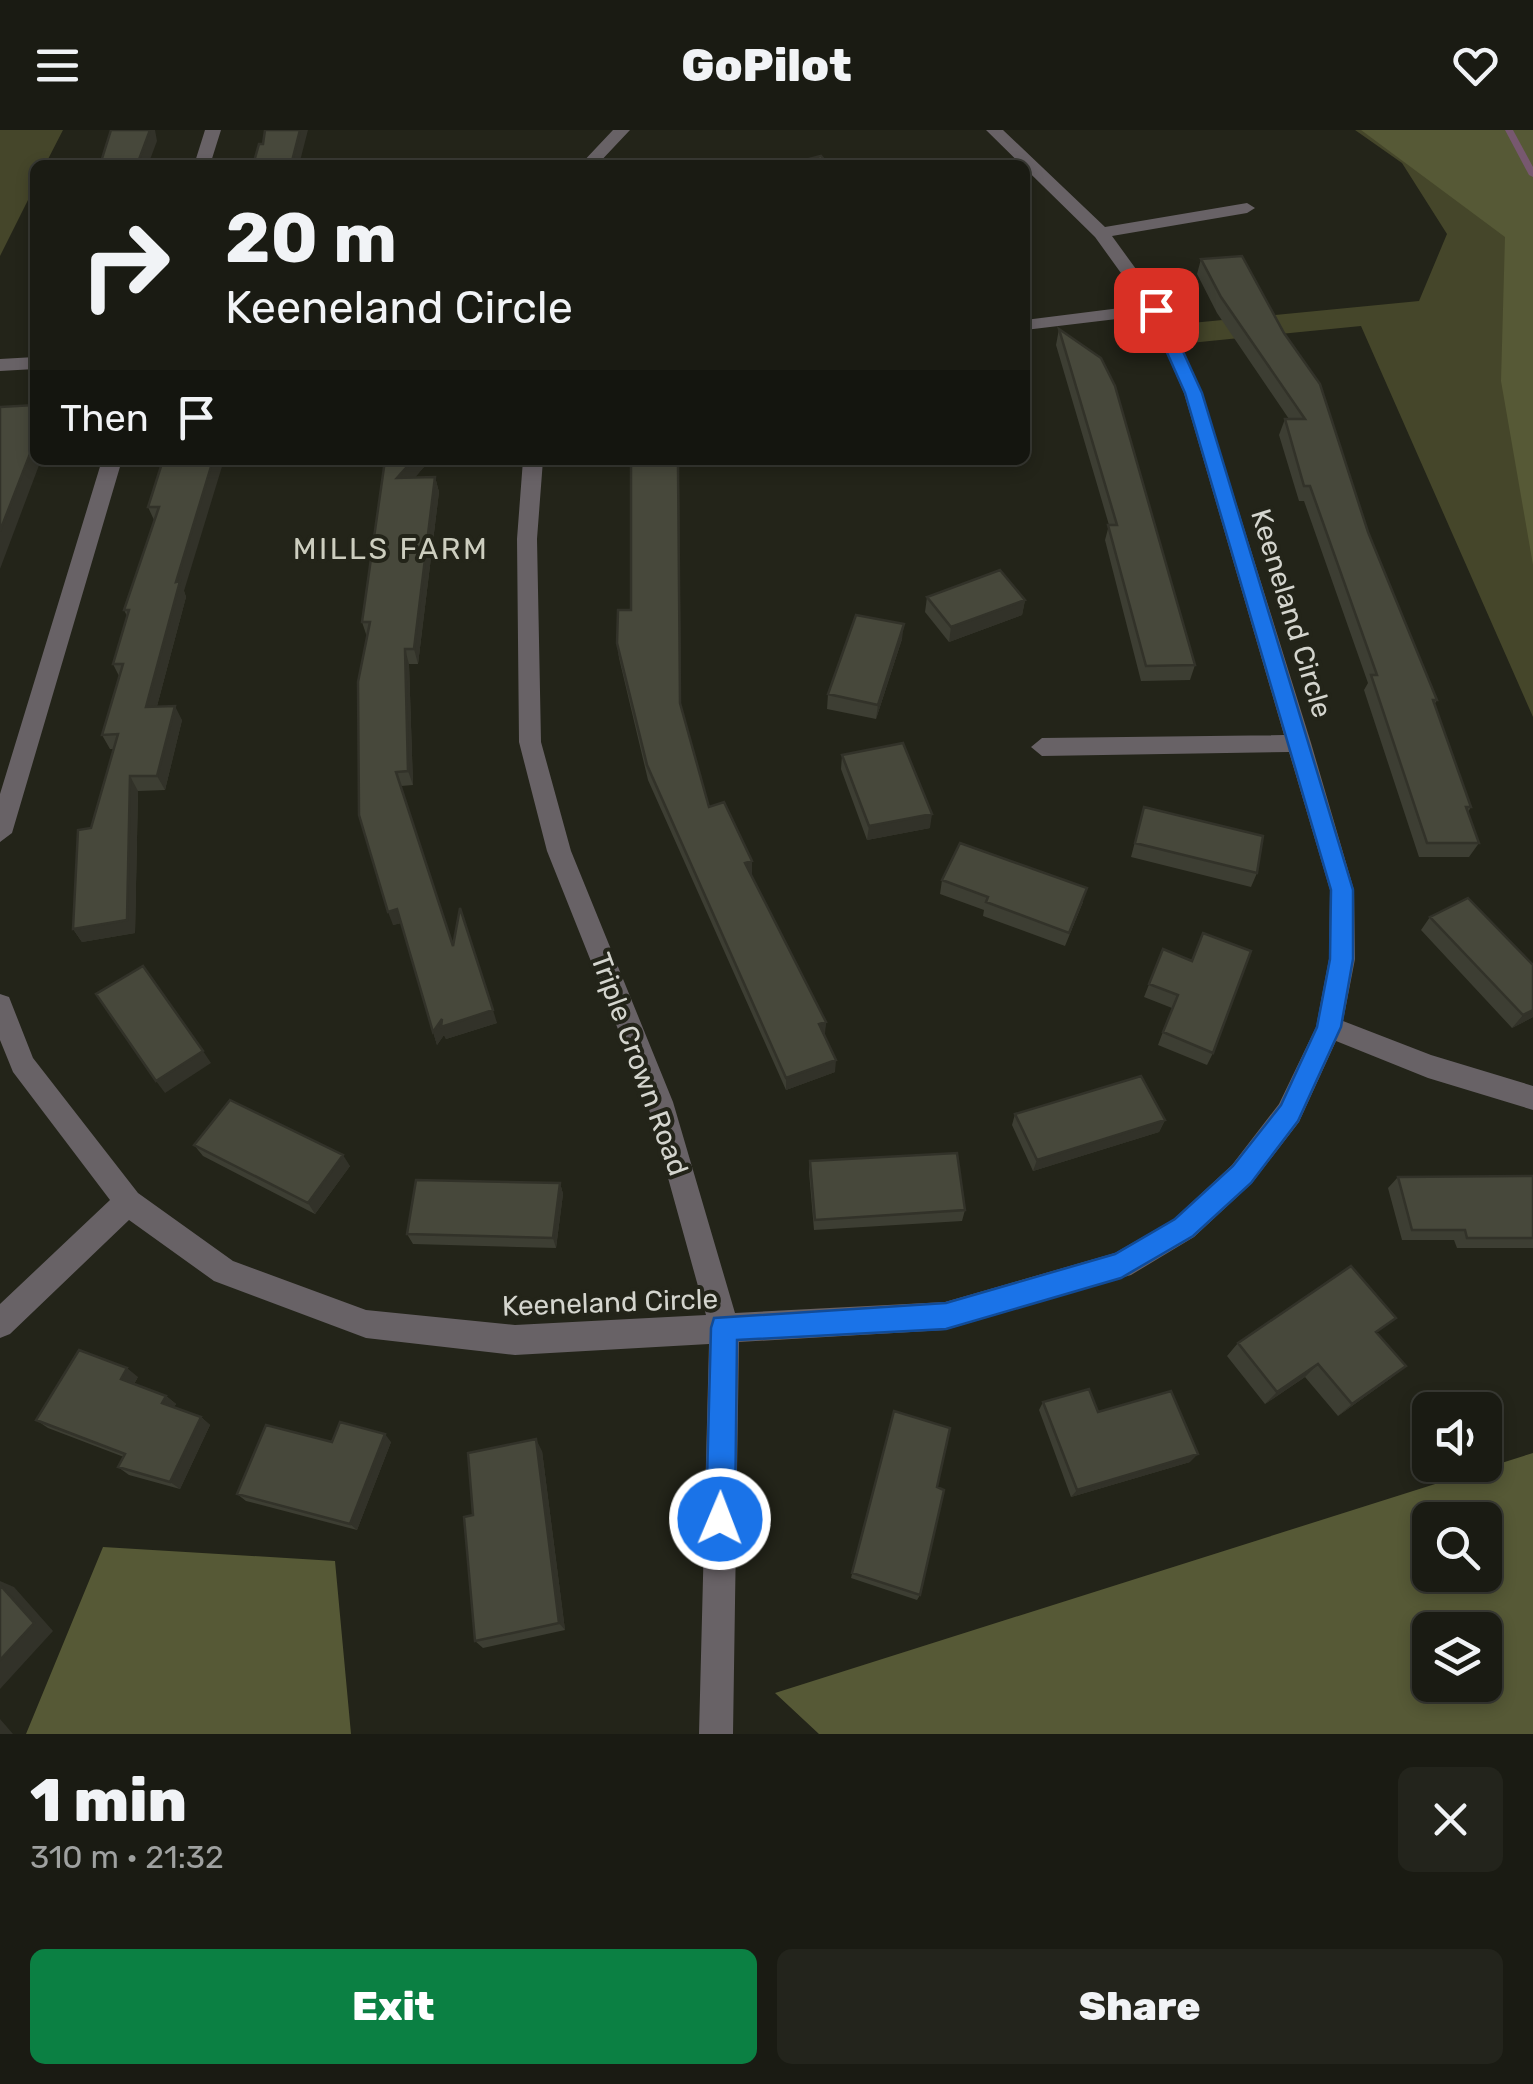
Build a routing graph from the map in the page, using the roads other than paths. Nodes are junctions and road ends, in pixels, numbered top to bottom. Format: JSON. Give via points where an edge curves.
{"nodes":[{"id":1,"x":213,"y":130,"type":"edge"},
{"id":2,"x":622,"y":130,"type":"edge"},
{"id":3,"x":994,"y":130,"type":"edge"},
{"id":4,"x":204,"y":160,"type":"edge"},
{"id":5,"x":593,"y":160,"type":"edge"},
{"id":6,"x":1025,"y":160,"type":"edge"},
{"id":7,"x":1030,"y":165,"type":"edge"},
{"id":8,"x":1247,"y":208,"type":"dead end"},
{"id":9,"x":1101,"y":234,"type":"junction"},
{"id":10,"x":1156,"y":310,"type":"junction"},
{"id":11,"x":1030,"y":324,"type":"edge"},
{"id":12,"x":30,"y":364,"type":"edge"},
{"id":13,"x":0,"y":365,"type":"edge"},
{"id":14,"x":110,"y":465,"type":"edge"},
{"id":15,"x":532,"y":465,"type":"edge"},
{"id":16,"x":1300,"y":743,"type":"junction"},
{"id":17,"x":1042,"y":747,"type":"dead end"},
{"id":18,"x":0,"y":833,"type":"edge"},
{"id":19,"x":0,"y":1005,"type":"edge"},
{"id":20,"x":1329,"y":1027,"type":"junction"},
{"id":21,"x":1533,"y":1098,"type":"edge"},
{"id":22,"x":128,"y":1202,"type":"junction"},
{"id":23,"x":0,"y":1324,"type":"edge"},
{"id":24,"x":724,"y":1328,"type":"junction"},
{"id":25,"x":716,"y":1734,"type":"edge"}],
"edges":[{"from":1,"to":4,"type":"street"},
{"from":2,"to":5,"type":"street"},
{"from":3,"to":6,"type":"street","name":"Keeneland Circle"},
{"from":7,"to":9,"type":"street","name":"Keeneland Circle"},
{"from":8,"to":9,"type":"street"},
{"from":9,"to":10,"type":"street","name":"Keeneland Circle"},
{"from":10,"to":11,"type":"street"},
{"from":10,"to":16,"type":"street","name":"Keeneland Circle","via":[[1193,393]]},
{"from":12,"to":13,"type":"street"},
{"from":14,"to":18,"type":"street"},
{"from":15,"to":24,"type":"street","name":"Triple Crown Road","via":[[530,742],[559,851],[660,1102]]},
{"from":16,"to":17,"type":"street"},
{"from":16,"to":20,"type":"street","name":"Keeneland Circle","via":[[1342,890],[1342,959]]},
{"from":19,"to":22,"type":"street","name":"Keeneland Circle","via":[[22,1064]]},
{"from":20,"to":21,"type":"street"},
{"from":20,"to":24,"type":"street","name":"Keeneland Circle","via":[[1289,1113],[1242,1174],[1184,1228],[1121,1265],[946,1316]]},
{"from":22,"to":23,"type":"street"},
{"from":22,"to":24,"type":"street","name":"Keeneland Circle","via":[[224,1270],[366,1324],[515,1340]]},
{"from":24,"to":25,"type":"street","name":"Triple Crown Road"}]}
